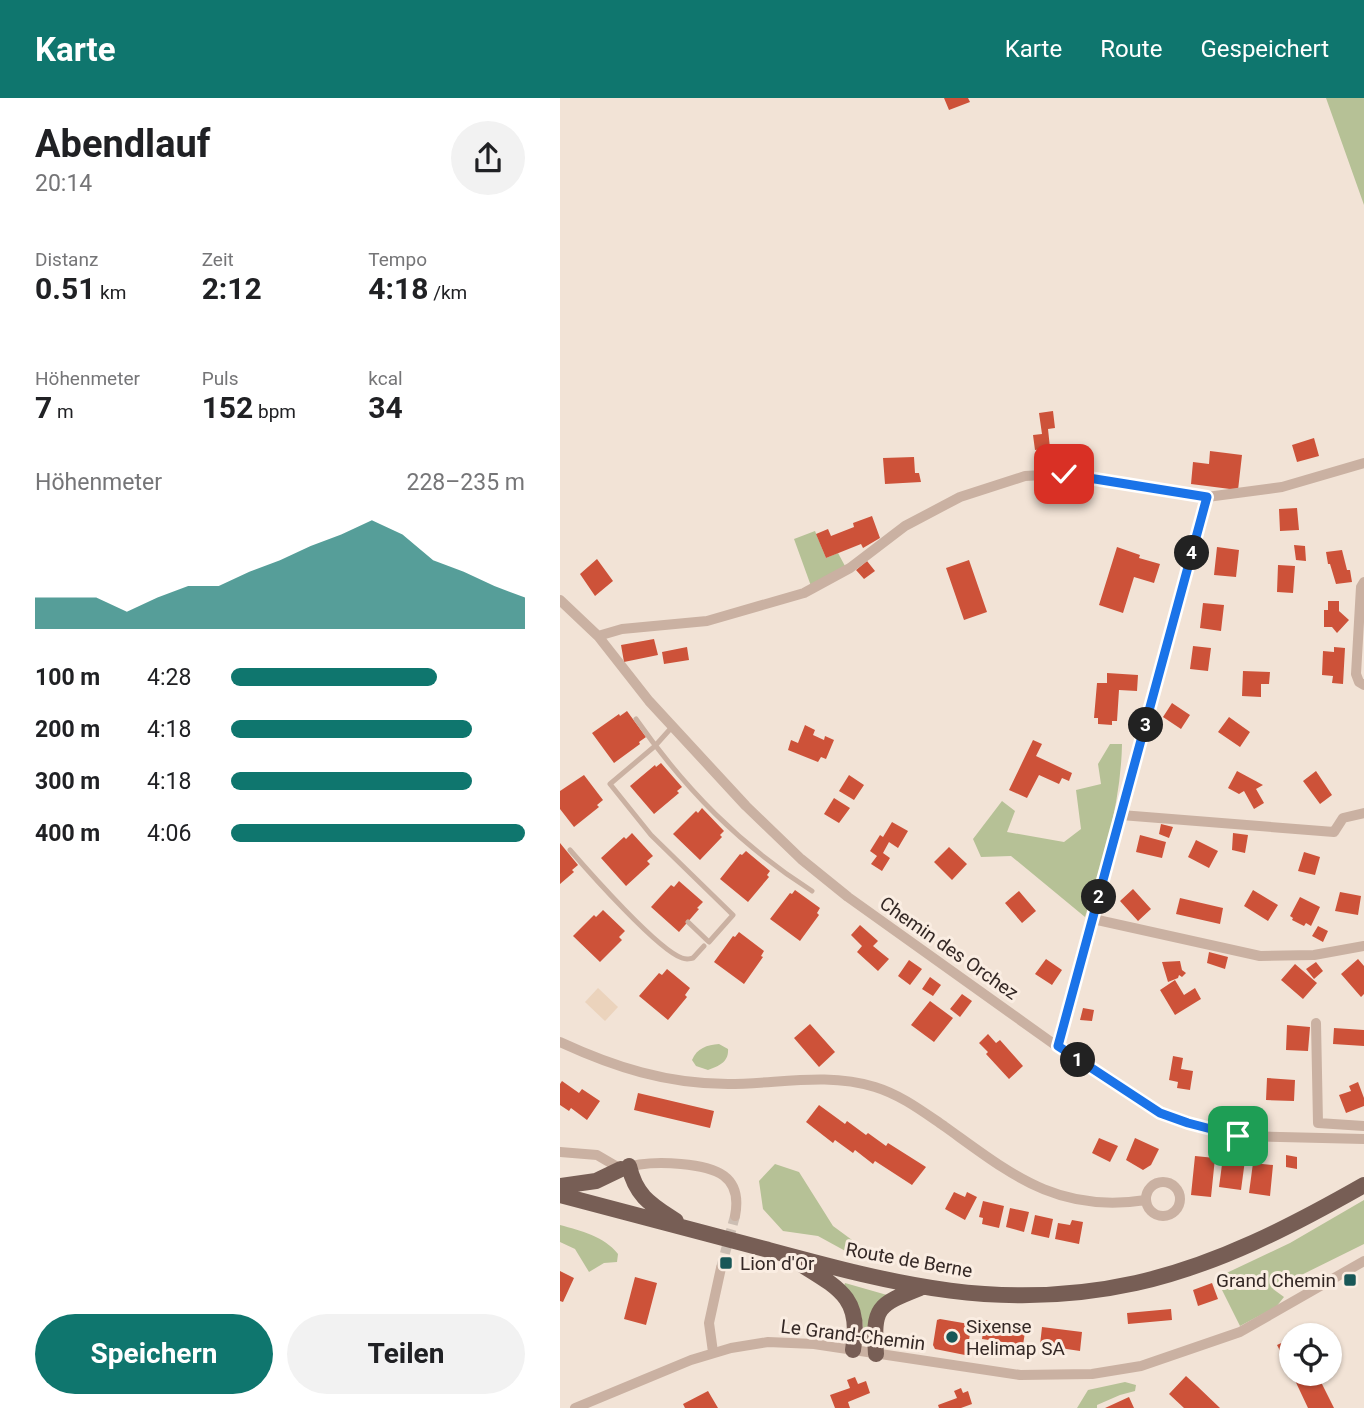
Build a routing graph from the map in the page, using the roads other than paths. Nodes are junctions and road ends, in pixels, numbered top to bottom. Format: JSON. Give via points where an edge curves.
{"nodes":[{"id":1,"x":1364,"y":463,"type":"edge"},
{"id":2,"x":1207,"y":497,"type":"junction"},
{"id":3,"x":1364,"y":582,"type":"edge"},
{"id":4,"x":560,"y":600,"type":"edge"},
{"id":5,"x":598,"y":636,"type":"junction"},
{"id":6,"x":1364,"y":685,"type":"edge"},
{"id":7,"x":636,"y":719,"type":"dead end"},
{"id":8,"x":673,"y":727,"type":"junction"},
{"id":9,"x":655,"y":746,"type":"junction"},
{"id":10,"x":1364,"y":813,"type":"edge"},
{"id":11,"x":1121,"y":815,"type":"junction"},
{"id":12,"x":570,"y":850,"type":"dead end"},
{"id":13,"x":812,"y":891,"type":"dead end"},
{"id":14,"x":1093,"y":919,"type":"junction"},
{"id":15,"x":688,"y":922,"type":"dead end"},
{"id":16,"x":704,"y":946,"type":"dead end"},
{"id":17,"x":1364,"y":946,"type":"edge"},
{"id":18,"x":1317,"y":1023,"type":"dead end"},
{"id":19,"x":560,"y":1042,"type":"edge"},
{"id":20,"x":1058,"y":1046,"type":"junction"},
{"id":21,"x":1364,"y":1126,"type":"edge"},
{"id":22,"x":1364,"y":1139,"type":"edge"},
{"id":23,"x":560,"y":1152,"type":"edge"},
{"id":24,"x":625,"y":1168,"type":"junction"},
{"id":25,"x":1364,"y":1185,"type":"edge"},
{"id":26,"x":560,"y":1186,"type":"edge"},
{"id":27,"x":560,"y":1195,"type":"edge"},
{"id":28,"x":1146,"y":1200,"type":"dead end"},
{"id":29,"x":735,"y":1216,"type":"tunnel mouth"},
{"id":30,"x":687,"y":1228,"type":"junction"},
{"id":31,"x":785,"y":1255,"type":"junction"},
{"id":32,"x":1364,"y":1261,"type":"edge"},
{"id":33,"x":721,"y":1268,"type":"tunnel mouth"},
{"id":34,"x":920,"y":1288,"type":"junction"},
{"id":35,"x":853,"y":1350,"type":"junction"},
{"id":36,"x":713,"y":1352,"type":"junction"},
{"id":37,"x":876,"y":1354,"type":"junction"},
{"id":38,"x":575,"y":1408,"type":"edge"}],
"edges":[{"from":1,"to":2,"type":"street","via":[[1282,487]]},
{"from":2,"to":5,"type":"street","via":[[1064,474],[1025,476],[960,497],[905,526],[850,568],[804,593],[707,621],[622,629]]},
{"from":2,"to":11,"type":"street"},
{"from":3,"to":6,"type":"street","via":[[1356,674]]},
{"from":4,"to":5,"type":"street","name":"Chemin des Orchez"},
{"from":5,"to":8,"type":"street","name":"Chemin des Orchez"},
{"from":7,"to":9,"type":"lane"},
{"from":8,"to":9,"type":"lane"},
{"from":8,"to":20,"type":"street","name":"Chemin des Orchez","via":[[746,806],[820,875]]},
{"from":9,"to":13,"type":"lane","via":[[690,790],[743,842]]},
{"from":9,"to":15,"type":"lane","via":[[610,784],[651,835],[733,915],[709,942]]},
{"from":10,"to":11,"type":"street","via":[[1343,818],[1334,832]]},
{"from":11,"to":14,"type":"street"},
{"from":12,"to":16,"type":"lane","via":[[660,943],[680,957],[693,958]]},
{"from":14,"to":17,"type":"street","via":[[1260,956],[1314,955]]},
{"from":14,"to":20,"type":"street"},
{"from":18,"to":21,"type":"street","via":[[1318,1123]]},
{"from":19,"to":28,"type":"street","via":[[614,1066],[682,1082],[804,1079],[877,1087],[908,1101],[1011,1174],[1045,1192],[1089,1202]]},
{"from":20,"to":22,"type":"street","name":"Chemin des Orchez","via":[[1160,1113],[1188,1123],[1238,1136]]},
{"from":23,"to":24,"type":"street","via":[[597,1155]]},
{"from":24,"to":26,"type":"main road","via":[[596,1181]]},
{"from":24,"to":29,"type":"street","via":[[663,1163],[713,1168],[733,1189]]},
{"from":24,"to":30,"type":"main road","via":[[645,1199]]},
{"from":25,"to":34,"type":"main road","name":"Route de Berne","via":[[1243,1247],[1136,1283],[1032,1296]]},
{"from":27,"to":30,"type":"main road","name":"Route de Berne"},
{"from":30,"to":31,"type":"main road","name":"Route de Berne"},
{"from":31,"to":34,"type":"main road","name":"Route de Berne"},
{"from":31,"to":35,"type":"main road","via":[[827,1280],[847,1300],[856,1323]]},
{"from":32,"to":37,"type":"street","name":"Le Grand-Chemin","via":[[1240,1332],[1141,1366],[1091,1374],[1020,1375]]},
{"from":33,"to":36,"type":"street","via":[[709,1323]]},
{"from":34,"to":37,"type":"main road","via":[[881,1309],[875,1323]]},
{"from":35,"to":36,"type":"street","name":"Le Grand-Chemin","via":[[787,1342]]},
{"from":35,"to":37,"type":"street","name":"Le Grand-Chemin"},
{"from":36,"to":38,"type":"street","name":"Le Grand-Chemin"}]}
